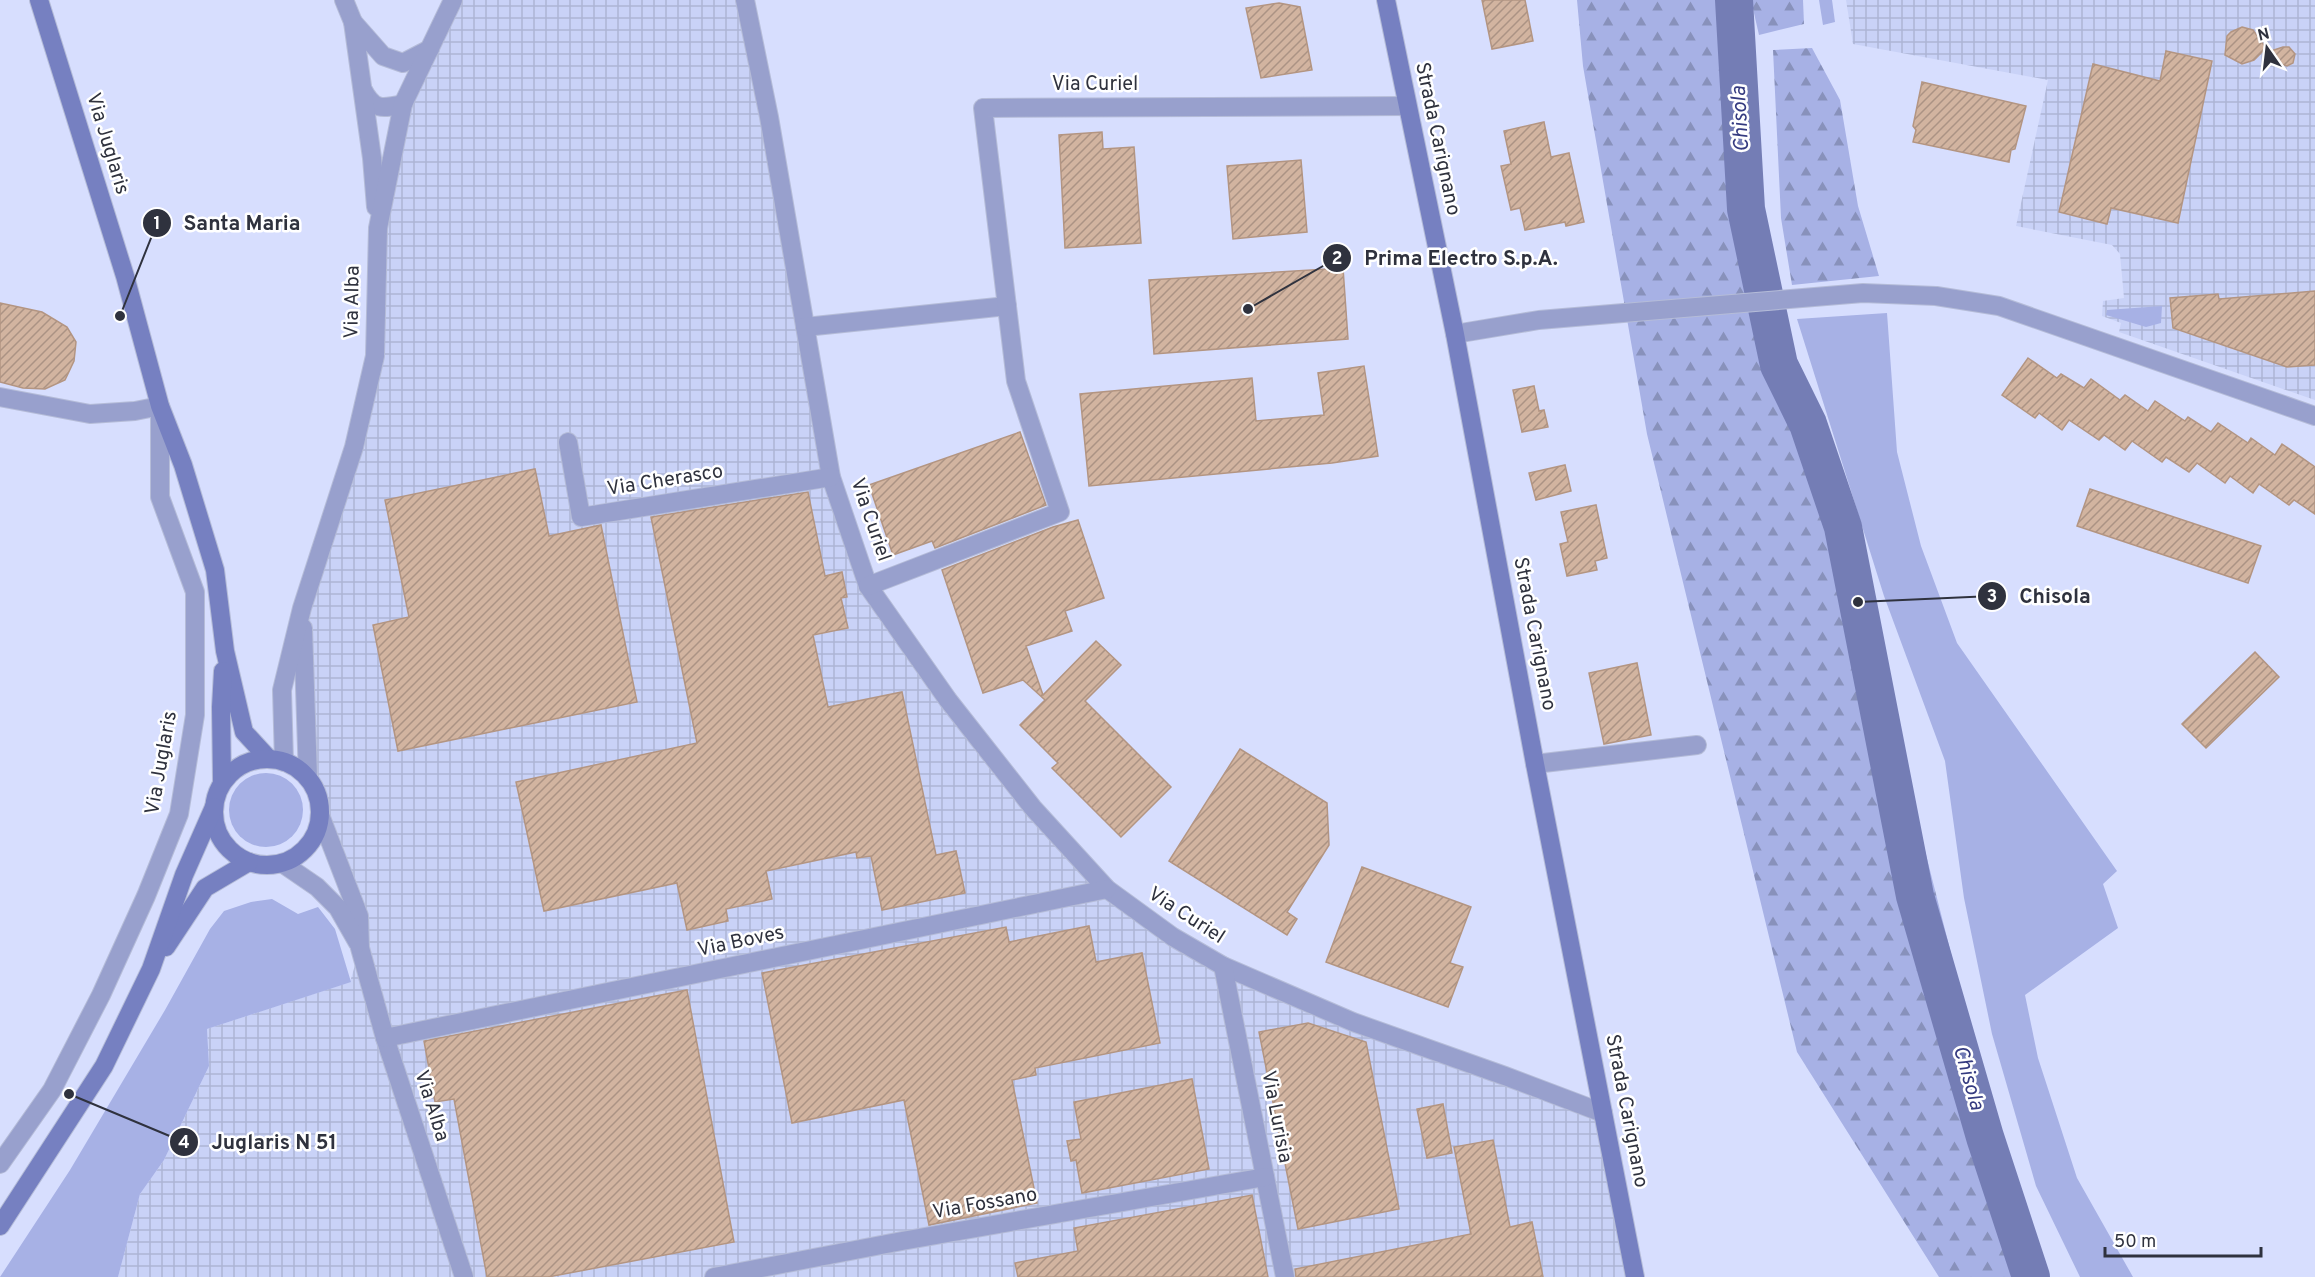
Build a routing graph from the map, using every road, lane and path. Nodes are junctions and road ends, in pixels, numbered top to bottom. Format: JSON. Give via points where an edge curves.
{"nodes":[{"id":1,"x":39,"y":0,"type":"edge"},
{"id":2,"x":344,"y":0,"type":"edge"},
{"id":3,"x":453,"y":0,"type":"edge"},
{"id":4,"x":745,"y":0,"type":"edge"},
{"id":5,"x":1386,"y":0,"type":"edge"},
{"id":6,"x":353,"y":22,"type":"junction"},
{"id":7,"x":430,"y":50,"type":"junction"},
{"id":8,"x":362,"y":88,"type":"junction"},
{"id":9,"x":403,"y":104,"type":"junction"},
{"id":10,"x":1407,"y":106,"type":"junction"},
{"id":11,"x":378,"y":228,"type":"junction"},
{"id":12,"x":1007,"y":306,"type":"junction"},
{"id":13,"x":805,"y":327,"type":"junction"},
{"id":14,"x":1455,"y":334,"type":"junction"},
{"id":15,"x":0,"y":397,"type":"edge"},
{"id":16,"x":160,"y":406,"type":"junction"},
{"id":17,"x":2315,"y":416,"type":"edge"},
{"id":18,"x":568,"y":442,"type":"dead end"},
{"id":19,"x":831,"y":477,"type":"junction"},
{"id":20,"x":868,"y":586,"type":"junction"},
{"id":21,"x":302,"y":608,"type":"junction"},
{"id":22,"x":225,"y":651,"type":"junction"},
{"id":23,"x":1697,"y":746,"type":"dead end"},
{"id":24,"x":277,"y":760,"type":"junction"},
{"id":25,"x":1535,"y":764,"type":"junction"},
{"id":26,"x":308,"y":778,"type":"junction"},
{"id":27,"x":222,"y":783,"type":"junction"},
{"id":28,"x":213,"y":807,"type":"junction"},
{"id":29,"x":320,"y":815,"type":"junction"},
{"id":30,"x":249,"y":862,"type":"junction"},
{"id":31,"x":282,"y":863,"type":"junction"},
{"id":32,"x":1107,"y":889,"type":"junction"},
{"id":33,"x":360,"y":948,"type":"junction"},
{"id":34,"x":1223,"y":966,"type":"junction"},
{"id":35,"x":151,"y":969,"type":"junction"},
{"id":36,"x":385,"y":1038,"type":"junction"},
{"id":37,"x":1603,"y":1113,"type":"junction"},
{"id":38,"x":0,"y":1164,"type":"edge"},
{"id":39,"x":1266,"y":1177,"type":"junction"},
{"id":40,"x":0,"y":1226,"type":"edge"},
{"id":41,"x":464,"y":1277,"type":"edge"},
{"id":42,"x":714,"y":1277,"type":"edge"},
{"id":43,"x":1285,"y":1277,"type":"edge"},
{"id":44,"x":1635,"y":1277,"type":"edge"}],
"edges":[{"from":1,"to":16,"type":"street","name":"Via Juglaris","via":[[125,276]]},
{"from":2,"to":6,"type":"street"},
{"from":3,"to":7,"type":"street","name":"Via Alba"},
{"from":4,"to":13,"type":"street","name":"Via Curiel"},
{"from":5,"to":10,"type":"street","name":"Strada Carignano"},
{"from":6,"to":7,"type":"street","via":[[383,56],[404,63]]},
{"from":6,"to":8,"type":"street"},
{"from":7,"to":9,"type":"street","name":"Via Alba"},
{"from":8,"to":9,"type":"street","via":[[370,103],[384,108]]},
{"from":8,"to":11,"type":"street"},
{"from":9,"to":11,"type":"street","name":"Via Alba"},
{"from":10,"to":12,"type":"street","name":"Via Curiel","via":[[983,108]]},
{"from":10,"to":14,"type":"street","name":"Strada Carignano"},
{"from":11,"to":21,"type":"street","name":"Via Alba","via":[[375,356],[354,447]]},
{"from":12,"to":13,"type":"street"},
{"from":12,"to":20,"type":"street","name":"Via Curiel","via":[[1016,381],[1060,512]]},
{"from":13,"to":19,"type":"street","name":"Via Curiel"},
{"from":14,"to":17,"type":"street","via":[[1539,320],[1863,293],[1936,296],[1999,306]]},
{"from":14,"to":25,"type":"street","name":"Strada Carignano"},
{"from":15,"to":16,"type":"street","via":[[90,414]]},
{"from":16,"to":22,"type":"street","name":"Via Juglaris","via":[[183,465],[215,570]]},
{"from":16,"to":38,"type":"street","name":"Via Juglaris","via":[[160,497],[195,592],[195,716],[179,814],[90,1016],[52,1090]]},
{"from":18,"to":19,"type":"street","name":"Via Cherasco","via":[[581,517]]},
{"from":19,"to":20,"type":"street","name":"Via Curiel"},
{"from":20,"to":32,"type":"street","name":"Via Curiel","via":[[948,700],[1033,808]]},
{"from":21,"to":24,"type":"street","name":"Via Alba","via":[[282,690]]},
{"from":21,"to":26,"type":"street","name":"Via Alba"},
{"from":22,"to":24,"type":"street","name":"Via Juglaris","via":[[244,732]]},
{"from":22,"to":27,"type":"street","name":"Via Juglaris"},
{"from":23,"to":25,"type":"street"},
{"from":24,"to":26,"type":"street","via":[[297,768]]},
{"from":24,"to":27,"type":"street","via":[[242,764]]},
{"from":25,"to":37,"type":"street","name":"Strada Carignano"},
{"from":26,"to":29,"type":"street","via":[[319,802]]},
{"from":27,"to":28,"type":"street"},
{"from":28,"to":30,"type":"street","via":[[222,841]]},
{"from":28,"to":35,"type":"street"},
{"from":29,"to":31,"type":"street","via":[[309,845]]},
{"from":29,"to":33,"type":"street","name":"Via Alba","via":[[359,916]]},
{"from":30,"to":31,"type":"street"},
{"from":30,"to":35,"type":"street","via":[[205,888]]},
{"from":31,"to":33,"type":"street","name":"Via Alba","via":[[317,887],[338,908]]},
{"from":32,"to":34,"type":"street","name":"Via Curiel","via":[[1173,937]]},
{"from":32,"to":36,"type":"street","name":"Via Boves"},
{"from":33,"to":36,"type":"street","name":"Via Alba"},
{"from":34,"to":37,"type":"street","name":"Via Curiel","via":[[1353,1022]]},
{"from":34,"to":39,"type":"street","name":"Via Lurisia"},
{"from":35,"to":40,"type":"street","via":[[104,1066]]},
{"from":36,"to":41,"type":"street","name":"Via Alba"},
{"from":37,"to":44,"type":"street","name":"Strada Carignano"},
{"from":39,"to":42,"type":"street","name":"Via Fossano"},
{"from":39,"to":43,"type":"street","name":"Via Lurisia"}]}
